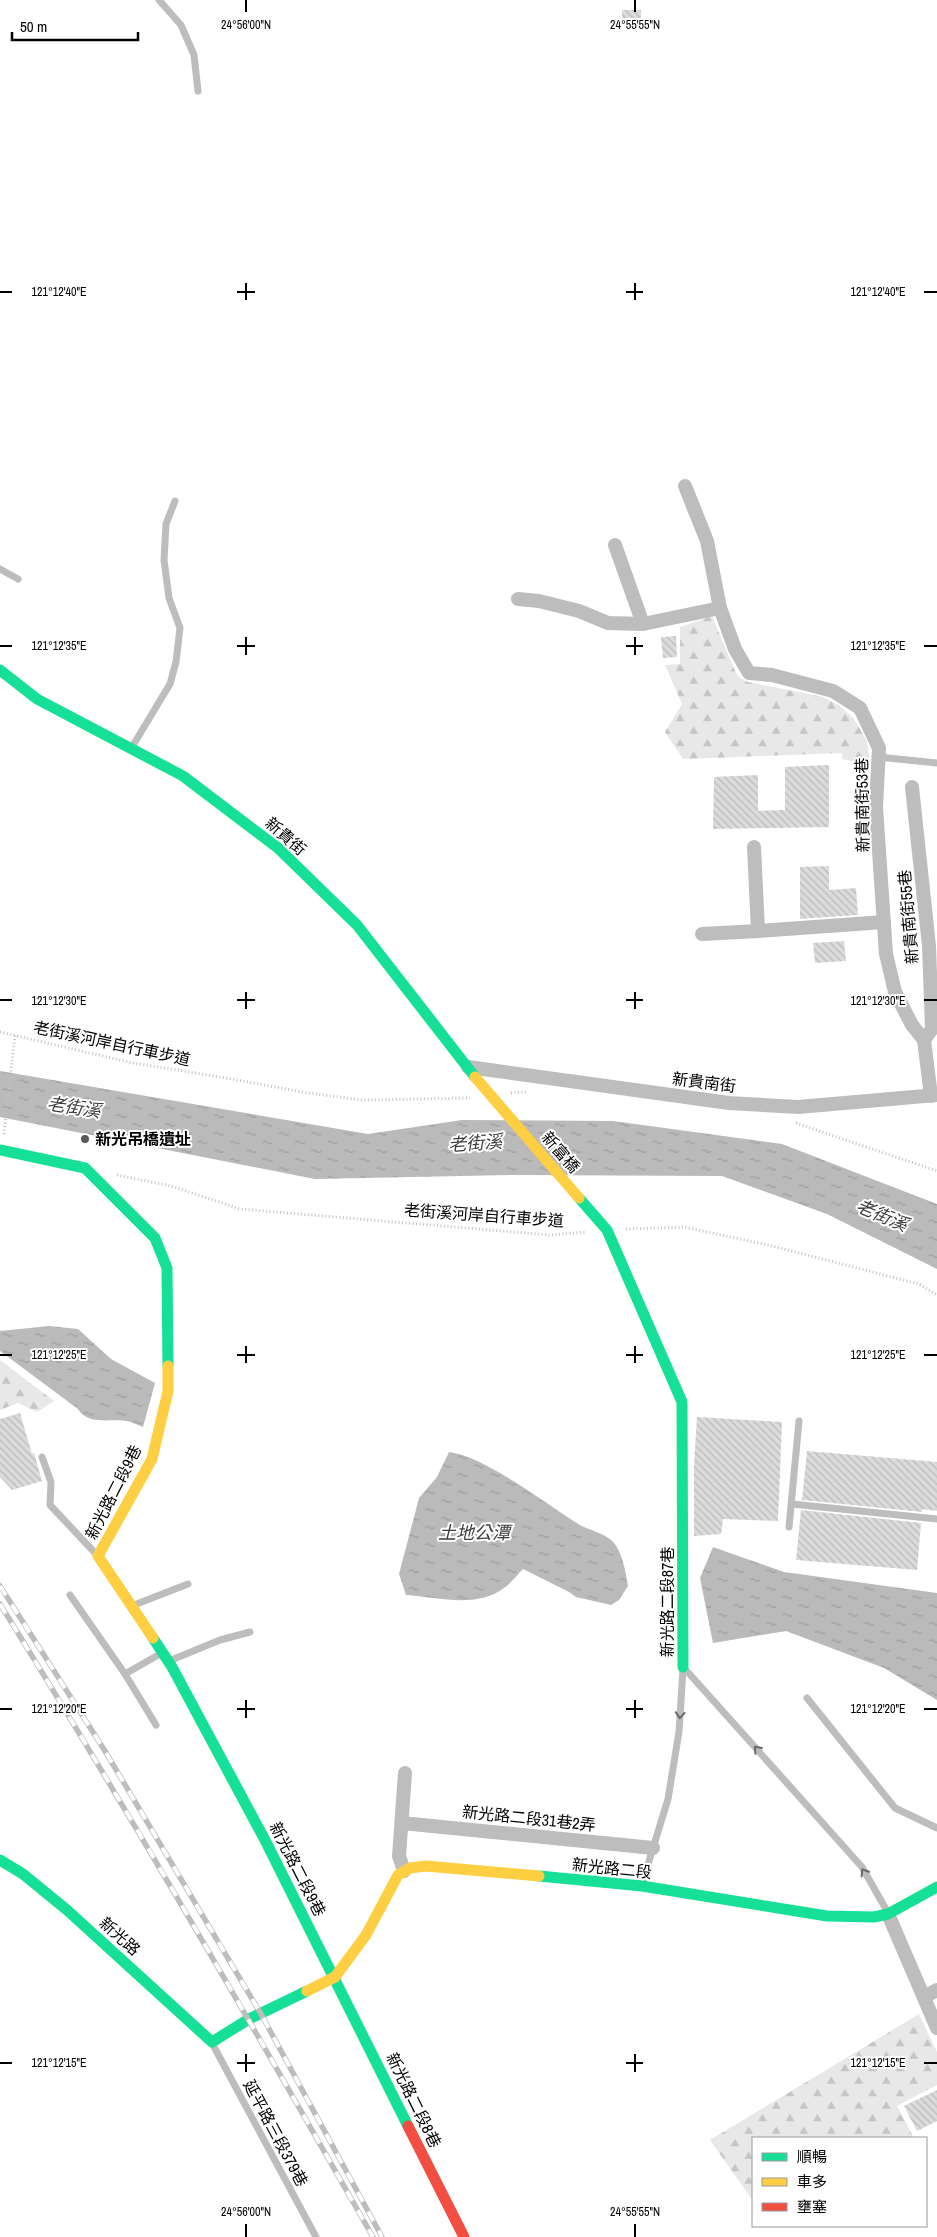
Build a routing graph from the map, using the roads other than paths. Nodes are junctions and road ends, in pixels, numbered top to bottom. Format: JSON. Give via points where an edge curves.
{"nodes":[{"id":1,"x":159,"y":0,"type":"edge"},
{"id":2,"x":198,"y":91,"type":"dead end"},
{"id":3,"x":685,"y":486,"type":"dead end"},
{"id":4,"x":175,"y":501,"type":"dead end"},
{"id":5,"x":615,"y":545,"type":"dead end"},
{"id":6,"x":0,"y":569,"type":"edge"},
{"id":7,"x":18,"y":579,"type":"dead end"},
{"id":8,"x":518,"y":599,"type":"dead end"},
{"id":9,"x":720,"y":608,"type":"junction"},
{"id":10,"x":643,"y":624,"type":"junction"},
{"id":11,"x":0,"y":670,"type":"edge"},
{"id":12,"x":130,"y":750,"type":"junction"},
{"id":13,"x":878,"y":757,"type":"junction"},
{"id":14,"x":937,"y":763,"type":"edge"},
{"id":15,"x":912,"y":787,"type":"dead end"},
{"id":16,"x":754,"y":847,"type":"dead end"},
{"id":17,"x":884,"y":922,"type":"junction"},
{"id":18,"x":758,"y":931,"type":"junction"},
{"id":19,"x":702,"y":934,"type":"dead end"},
{"id":20,"x":933,"y":945,"type":"edge"},
{"id":21,"x":924,"y":1040,"type":"junction"},
{"id":22,"x":468,"y":1068,"type":"junction"},
{"id":23,"x":490,"y":1096,"type":"joint"},
{"id":24,"x":934,"y":1096,"type":"edge"},
{"id":25,"x":0,"y":1150,"type":"edge"},
{"id":26,"x":607,"y":1230,"type":"joint"},
{"id":27,"x":799,"y":1421,"type":"dead end"},
{"id":28,"x":42,"y":1457,"type":"dead end"},
{"id":29,"x":792,"y":1504,"type":"junction"},
{"id":30,"x":937,"y":1519,"type":"edge"},
{"id":31,"x":789,"y":1527,"type":"dead end"},
{"id":32,"x":98,"y":1556,"type":"junction"},
{"id":33,"x":188,"y":1584,"type":"dead end"},
{"id":34,"x":70,"y":1595,"type":"dead end"},
{"id":35,"x":131,"y":1606,"type":"junction"},
{"id":36,"x":250,"y":1632,"type":"dead end"},
{"id":37,"x":165,"y":1657,"type":"junction"},
{"id":38,"x":683,"y":1667,"type":"junction"},
{"id":39,"x":125,"y":1674,"type":"junction"},
{"id":40,"x":807,"y":1698,"type":"dead end"},
{"id":41,"x":156,"y":1725,"type":"dead end"},
{"id":42,"x":405,"y":1774,"type":"dead end"},
{"id":43,"x":402,"y":1823,"type":"junction"},
{"id":44,"x":937,"y":1828,"type":"edge"},
{"id":45,"x":653,"y":1848,"type":"junction"},
{"id":46,"x":0,"y":1860,"type":"edge"},
{"id":47,"x":404,"y":1871,"type":"junction"},
{"id":48,"x":642,"y":1886,"type":"junction"},
{"id":49,"x":937,"y":1887,"type":"edge"},
{"id":50,"x":888,"y":1914,"type":"junction"},
{"id":51,"x":335,"y":1977,"type":"junction"},
{"id":52,"x":937,"y":1990,"type":"edge"},
{"id":53,"x":924,"y":1997,"type":"junction"},
{"id":54,"x":937,"y":2028,"type":"edge"},
{"id":55,"x":212,"y":2042,"type":"junction"},
{"id":56,"x":316,"y":2237,"type":"edge"},
{"id":57,"x":464,"y":2237,"type":"edge"}],
"edges":[{"from":1,"to":2,"type":"lane","via":[[181,25],[194,55]]},
{"from":3,"to":9,"type":"street","name":"新貴南街53巷","via":[[707,541]]},
{"from":4,"to":12,"type":"lane","via":[[166,524],[164,560],[169,598],[180,628],[176,662],[170,684]]},
{"from":5,"to":10,"type":"street"},
{"from":6,"to":7,"type":"lane"},
{"from":8,"to":10,"type":"street","via":[[579,611],[608,623]]},
{"from":9,"to":10,"type":"street"},
{"from":9,"to":13,"type":"street","name":"新貴南街53巷","via":[[735,649],[749,673],[772,675],[834,692],[860,708],[878,748]]},
{"from":11,"to":12,"type":"street","name":"新貴街","via":[[37,699]]},
{"from":12,"to":22,"type":"street","name":"新貴街","via":[[183,776],[278,848],[356,925]]},
{"from":13,"to":14,"type":"lane"},
{"from":13,"to":17,"type":"street","name":"新貴南街53巷","via":[[876,806]]},
{"from":15,"to":20,"type":"street","name":"新貴南街55巷"},
{"from":16,"to":18,"type":"street"},
{"from":17,"to":18,"type":"street"},
{"from":17,"to":21,"type":"street","name":"新貴南街53巷","via":[[886,954],[895,992],[912,1025]]},
{"from":18,"to":19,"type":"street"},
{"from":20,"to":21,"type":"street","name":"新貴南街55巷","via":[[932,1030]]},
{"from":21,"to":24,"type":"street","name":"新貴南街53巷"},
{"from":22,"to":23,"type":"street","name":"新貴街"},
{"from":22,"to":24,"type":"street","name":"新貴南街","via":[[729,1103],[798,1107]]},
{"from":23,"to":26,"type":"street","name":"新富橋"},
{"from":25,"to":32,"type":"street","name":"新光路二段9巷","via":[[85,1168],[155,1238],[167,1268],[168,1391],[152,1459]]},
{"from":26,"to":38,"type":"street","name":"新光路二段87巷","via":[[682,1402]]},
{"from":27,"to":29,"type":"lane"},
{"from":28,"to":32,"type":"lane","via":[[51,1482],[50,1505]]},
{"from":29,"to":30,"type":"lane"},
{"from":29,"to":31,"type":"lane"},
{"from":32,"to":35,"type":"street","name":"新光路二段9巷"},
{"from":33,"to":35,"type":"lane"},
{"from":34,"to":39,"type":"lane"},
{"from":35,"to":37,"type":"street","name":"新光路二段9巷"},
{"from":36,"to":37,"type":"lane"},
{"from":37,"to":39,"type":"lane"},
{"from":37,"to":51,"type":"street","name":"新光路二段9巷"},
{"from":38,"to":45,"type":"lane","one_way":true,"via":[[679,1732],[668,1800]]},
{"from":50,"to":38,"type":"lane","name":"新光路二段87巷","one_way":true,"via":[[862,1867]]},
{"from":39,"to":41,"type":"lane"},
{"from":40,"to":44,"type":"lane","via":[[895,1808]]},
{"from":42,"to":43,"type":"street"},
{"from":43,"to":45,"type":"street","name":"新光路二段31巷2弄"},
{"from":43,"to":47,"type":"street","via":[[399,1856]]},
{"from":45,"to":48,"type":"lane"},
{"from":46,"to":55,"type":"street","name":"新光路","via":[[23,1874],[67,1910]]},
{"from":47,"to":48,"type":"street","name":"新光路二段","via":[[426,1866]]},
{"from":47,"to":51,"type":"street","via":[[398,1875],[366,1935]]},
{"from":48,"to":50,"type":"street","name":"新光路二段","via":[[827,1916],[874,1917]]},
{"from":49,"to":50,"type":"street","name":"新光路二段"},
{"from":50,"to":53,"type":"street"},
{"from":51,"to":55,"type":"street","via":[[249,2019]]},
{"from":51,"to":57,"type":"street","name":"新光路二段8巷"},
{"from":52,"to":53,"type":"street"},
{"from":53,"to":54,"type":"street"},
{"from":55,"to":56,"type":"lane","name":"延平路三段379巷"}]}
